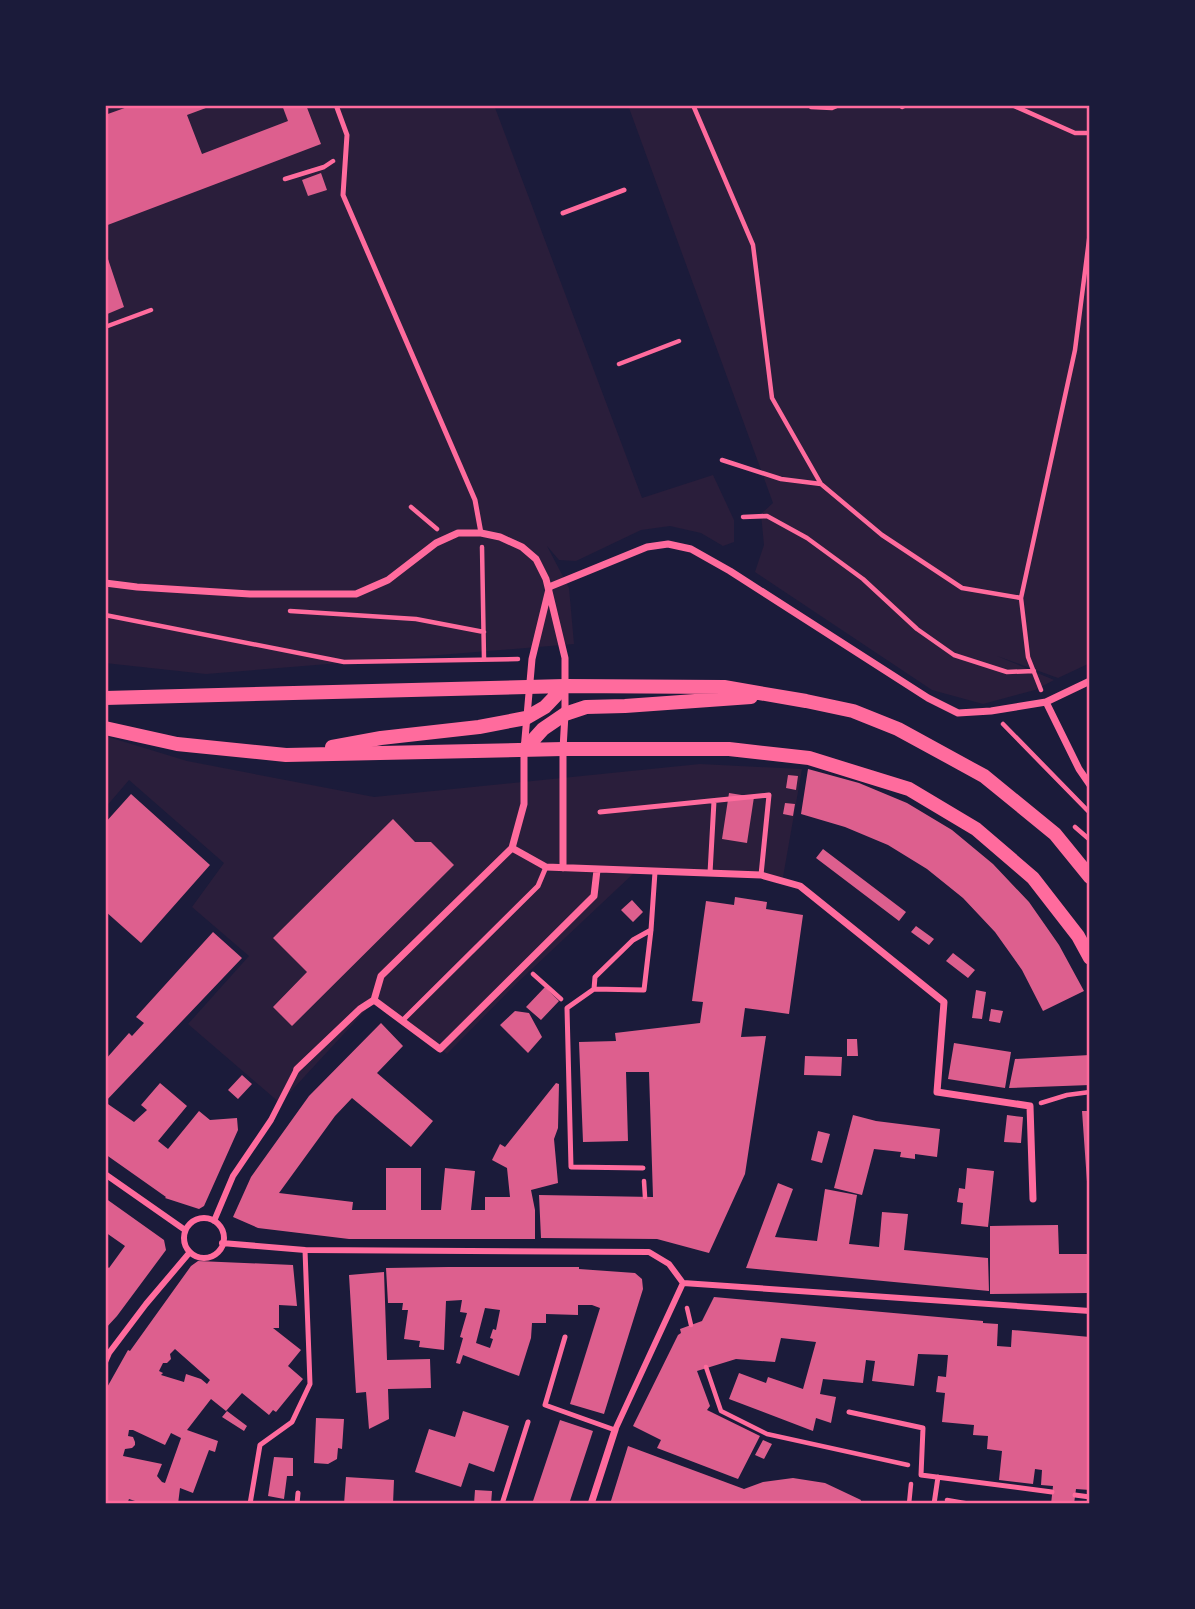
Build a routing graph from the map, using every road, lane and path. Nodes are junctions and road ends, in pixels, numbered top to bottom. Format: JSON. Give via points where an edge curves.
{"nodes":[{"id":1,"x":336,"y":105,"type":"edge"},
{"id":2,"x":693,"y":105,"type":"edge"},
{"id":3,"x":809,"y":105,"type":"edge"},
{"id":4,"x":839,"y":105,"type":"edge"},
{"id":5,"x":900,"y":105,"type":"edge"},
{"id":6,"x":906,"y":105,"type":"edge"},
{"id":7,"x":1012,"y":105,"type":"edge"},
{"id":8,"x":1090,"y":134,"type":"edge"},
{"id":9,"x":324,"y":167,"type":"dead end"},
{"id":10,"x":285,"y":179,"type":"dead end"},
{"id":11,"x":624,"y":190,"type":"dead end"},
{"id":12,"x":563,"y":213,"type":"dead end"},
{"id":13,"x":1090,"y":232,"type":"edge"},
{"id":14,"x":151,"y":310,"type":"dead end"},
{"id":15,"x":105,"y":327,"type":"edge"},
{"id":16,"x":679,"y":341,"type":"dead end"},
{"id":17,"x":619,"y":364,"type":"dead end"},
{"id":18,"x":722,"y":460,"type":"dead end"},
{"id":19,"x":821,"y":484,"type":"junction"},
{"id":20,"x":411,"y":507,"type":"dead end"},
{"id":21,"x":743,"y":517,"type":"dead end"},
{"id":22,"x":481,"y":533,"type":"junction"},
{"id":23,"x":448,"y":538,"type":"junction"},
{"id":24,"x":105,"y":583,"type":"edge"},
{"id":25,"x":549,"y":587,"type":"junction"},
{"id":26,"x":1021,"y":598,"type":"junction"},
{"id":27,"x":281,"y":610,"type":"dead end"},
{"id":28,"x":484,"y":632,"type":"junction"},
{"id":29,"x":484,"y":659,"type":"dead end"},
{"id":30,"x":1034,"y":671,"type":"junction"},
{"id":31,"x":1090,"y":681,"type":"edge"},
{"id":32,"x":565,"y":686,"type":"junction"},
{"id":33,"x":528,"y":687,"type":"junction"},
{"id":34,"x":773,"y":695,"type":"junction"},
{"id":35,"x":105,"y":698,"type":"edge"},
{"id":36,"x":1046,"y":702,"type":"junction"},
{"id":37,"x":990,"y":712,"type":"junction"},
{"id":38,"x":565,"y":715,"type":"junction"},
{"id":39,"x":526,"y":718,"type":"junction"},
{"id":40,"x":105,"y":728,"type":"edge"},
{"id":41,"x":563,"y":749,"type":"junction"},
{"id":42,"x":524,"y":750,"type":"junction"},
{"id":43,"x":286,"y":755,"type":"junction"},
{"id":44,"x":1090,"y":785,"type":"edge"},
{"id":45,"x":714,"y":801,"type":"junction"},
{"id":46,"x":600,"y":812,"type":"dead end"},
{"id":47,"x":1090,"y":813,"type":"edge"},
{"id":48,"x":512,"y":848,"type":"junction"},
{"id":49,"x":546,"y":867,"type":"junction"},
{"id":50,"x":564,"y":868,"type":"junction"},
{"id":51,"x":597,"y":870,"type":"junction"},
{"id":52,"x":654,"y":872,"type":"junction"},
{"id":53,"x":710,"y":873,"type":"junction"},
{"id":54,"x":761,"y":874,"type":"junction"},
{"id":55,"x":1090,"y":877,"type":"edge"},
{"id":56,"x":651,"y":930,"type":"junction"},
{"id":57,"x":1090,"y":958,"type":"edge"},
{"id":58,"x":524,"y":965,"type":"junction"},
{"id":59,"x":594,"y":989,"type":"junction"},
{"id":60,"x":374,"y":1000,"type":"junction"},
{"id":61,"x":567,"y":1008,"type":"junction"},
{"id":62,"x":402,"y":1021,"type":"junction"},
{"id":63,"x":297,"y":1069,"type":"joint"},
{"id":64,"x":1090,"y":1093,"type":"edge"},
{"id":65,"x":1030,"y":1106,"type":"junction"},
{"id":66,"x":643,"y":1168,"type":"dead end"},
{"id":67,"x":105,"y":1174,"type":"edge"},
{"id":68,"x":1033,"y":1199,"type":"dead end"},
{"id":69,"x":214,"y":1222,"type":"junction"},
{"id":70,"x":185,"y":1230,"type":"junction"},
{"id":71,"x":222,"y":1243,"type":"junction"},
{"id":72,"x":305,"y":1250,"type":"junction"},
{"id":73,"x":190,"y":1252,"type":"junction"},
{"id":74,"x":683,"y":1283,"type":"junction"},
{"id":75,"x":1090,"y":1311,"type":"edge"},
{"id":76,"x":565,"y":1337,"type":"dead end"},
{"id":77,"x":105,"y":1362,"type":"edge"},
{"id":78,"x":706,"y":1367,"type":"dead end"},
{"id":79,"x":849,"y":1412,"type":"dead end"},
{"id":80,"x":528,"y":1422,"type":"dead end"},
{"id":81,"x":615,"y":1430,"type":"junction"},
{"id":82,"x":913,"y":1466,"type":"dead end"},
{"id":83,"x":938,"y":1477,"type":"junction"},
{"id":84,"x":1052,"y":1492,"type":"dead end"},
{"id":85,"x":298,"y":1493,"type":"dead end"},
{"id":86,"x":1075,"y":1495,"type":"dead end"},
{"id":87,"x":1090,"y":1497,"type":"edge"},
{"id":88,"x":250,"y":1504,"type":"edge"},
{"id":89,"x":297,"y":1504,"type":"edge"},
{"id":90,"x":502,"y":1504,"type":"edge"},
{"id":91,"x":591,"y":1504,"type":"edge"},
{"id":92,"x":934,"y":1504,"type":"edge"}],
"edges":[{"from":1,"to":22,"type":"lane","via":[[347,135],[343,195],[475,500]]},
{"from":2,"to":19,"type":"path","via":[[753,245],[772,398]]},
{"from":3,"to":4,"type":"path"},
{"from":5,"to":6,"type":"path"},
{"from":7,"to":8,"type":"path","via":[[1075,133]]},
{"from":9,"to":10,"type":"path"},
{"from":11,"to":12,"type":"lane"},
{"from":13,"to":26,"type":"path","via":[[1075,350]]},
{"from":14,"to":15,"type":"path"},
{"from":16,"to":17,"type":"path"},
{"from":18,"to":19,"type":"path","via":[[781,479]]},
{"from":19,"to":26,"type":"path","via":[[882,535],[962,588]]},
{"from":20,"to":23,"type":"path"},
{"from":21,"to":30,"type":"path","via":[[767,516],[807,538],[954,655],[1007,672]]},
{"from":22,"to":23,"type":"street"},
{"from":22,"to":25,"type":"street","via":[[522,547],[541,566]]},
{"from":22,"to":28,"type":"path"},
{"from":23,"to":24,"type":"street","via":[[388,580],[356,594],[250,594]]},
{"from":25,"to":32,"type":"street","via":[[565,658]]},
{"from":25,"to":33,"type":"street"},
{"from":25,"to":37,"type":"street","via":[[647,547],[668,544],[691,549],[928,698],[958,713]]},
{"from":26,"to":30,"type":"path"},
{"from":27,"to":28,"type":"path","via":[[416,619]]},
{"from":28,"to":29,"type":"path"},
{"from":30,"to":36,"type":"path"},
{"from":31,"to":36,"type":"street"},
{"from":32,"to":33,"type":"main road"},
{"from":32,"to":34,"type":"main road","via":[[724,687]]},
{"from":32,"to":38,"type":"street"},
{"from":32,"to":39,"type":"main road","via":[[545,707]]},
{"from":33,"to":35,"type":"main road"},
{"from":33,"to":39,"type":"street"},
{"from":34,"to":38,"type":"main road","via":[[586,707]]},
{"from":34,"to":55,"type":"main road","via":[[853,711],[898,729],[984,776],[1055,834]]},
{"from":36,"to":37,"type":"street"},
{"from":36,"to":44,"type":"street"},
{"from":37,"to":47,"type":"path"},
{"from":38,"to":41,"type":"street"},
{"from":38,"to":42,"type":"main road","via":[[542,729]]},
{"from":39,"to":42,"type":"street"},
{"from":39,"to":43,"type":"main road"},
{"from":40,"to":43,"type":"main road","via":[[177,744]]},
{"from":41,"to":42,"type":"main road"},
{"from":41,"to":50,"type":"street"},
{"from":41,"to":57,"type":"main road","via":[[729,749],[808,758],[909,789],[976,829],[1033,878]]},
{"from":42,"to":43,"type":"main road"},
{"from":42,"to":48,"type":"street","via":[[524,804]]},
{"from":45,"to":46,"type":"lane"},
{"from":45,"to":53,"type":"lane"},
{"from":45,"to":54,"type":"lane","via":[[769,795]]},
{"from":48,"to":49,"type":"street"},
{"from":48,"to":60,"type":"street","via":[[381,976]]},
{"from":49,"to":50,"type":"street"},
{"from":49,"to":62,"type":"lane","via":[[538,886]]},
{"from":50,"to":51,"type":"street"},
{"from":51,"to":52,"type":"street"},
{"from":51,"to":58,"type":"street","via":[[594,896]]},
{"from":52,"to":53,"type":"street"},
{"from":52,"to":56,"type":"lane"},
{"from":53,"to":54,"type":"street"},
{"from":54,"to":65,"type":"street","via":[[800,886],[944,1002],[937,1092]]},
{"from":56,"to":59,"type":"lane","via":[[633,940],[595,977]]},
{"from":56,"to":59,"type":"lane","via":[[644,990]]},
{"from":58,"to":61,"type":"path"},
{"from":58,"to":62,"type":"street","via":[[440,1049]]},
{"from":59,"to":61,"type":"lane"},
{"from":60,"to":62,"type":"street"},
{"from":60,"to":63,"type":"street"},
{"from":61,"to":66,"type":"lane","via":[[571,1167]]},
{"from":63,"to":69,"type":"street","via":[[271,1120],[233,1176]]},
{"from":64,"to":65,"type":"path"},
{"from":65,"to":68,"type":"street"},
{"from":67,"to":70,"type":"street"},
{"from":69,"to":70,"type":"street","via":[[198,1219]]},
{"from":69,"to":71,"type":"street","via":[[223,1233]]},
{"from":70,"to":73,"type":"street"},
{"from":71,"to":72,"type":"street"},
{"from":71,"to":73,"type":"street","via":[[212,1256]]},
{"from":72,"to":74,"type":"street","via":[[649,1252],[669,1264]]},
{"from":72,"to":88,"type":"lane","via":[[310,1384],[292,1422],[260,1445]]},
{"from":73,"to":77,"type":"street"},
{"from":74,"to":75,"type":"street"},
{"from":74,"to":81,"type":"street"},
{"from":76,"to":81,"type":"lane","via":[[545,1405]]},
{"from":78,"to":82,"type":"path","via":[[721,1411],[767,1434]]},
{"from":79,"to":83,"type":"lane","via":[[923,1428],[920,1475]]},
{"from":80,"to":90,"type":"lane"},
{"from":81,"to":91,"type":"street"},
{"from":83,"to":84,"type":"lane"},
{"from":83,"to":92,"type":"lane"},
{"from":85,"to":89,"type":"lane"},
{"from":86,"to":87,"type":"lane"}]}
